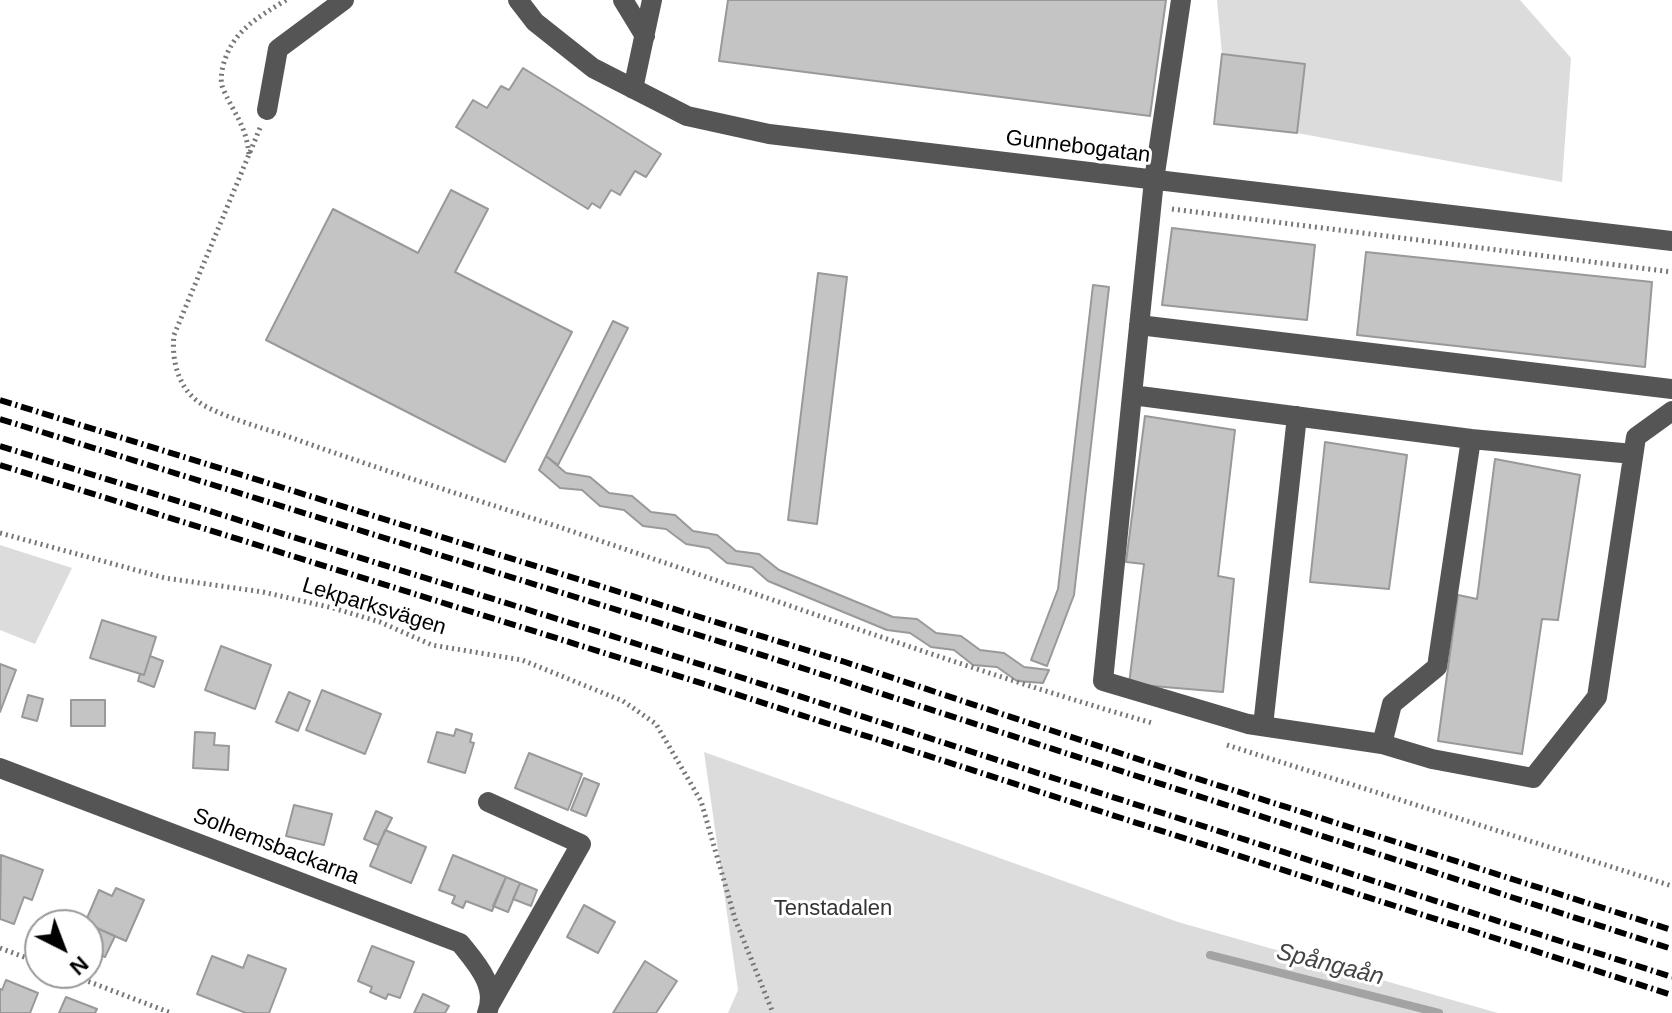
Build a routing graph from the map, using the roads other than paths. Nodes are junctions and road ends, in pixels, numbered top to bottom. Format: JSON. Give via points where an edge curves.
{"nodes":[{"id":1,"x":344,"y":0,"type":"edge"},
{"id":2,"x":518,"y":0,"type":"edge"},
{"id":3,"x":623,"y":0,"type":"edge"},
{"id":4,"x":652,"y":0,"type":"edge"},
{"id":5,"x":1181,"y":0,"type":"edge"},
{"id":6,"x":645,"y":36,"type":"junction"},
{"id":7,"x":633,"y":89,"type":"junction"},
{"id":8,"x":267,"y":110,"type":"road end"},
{"id":9,"x":1154,"y":180,"type":"junction"},
{"id":10,"x":1672,"y":241,"type":"edge"},
{"id":11,"x":1139,"y":325,"type":"junction"},
{"id":12,"x":1672,"y":389,"type":"edge"},
{"id":13,"x":1132,"y":395,"type":"junction"},
{"id":14,"x":1672,"y":411,"type":"edge"},
{"id":15,"x":1297,"y":416,"type":"junction"},
{"id":16,"x":1471,"y":439,"type":"junction"},
{"id":17,"x":1633,"y":454,"type":"junction"},
{"id":18,"x":1263,"y":726,"type":"junction"},
{"id":19,"x":1382,"y":744,"type":"junction"},
{"id":20,"x":0,"y":768,"type":"edge"},
{"id":21,"x":488,"y":802,"type":"dead end"},
{"id":22,"x":488,"y":1008,"type":"edge"}],
"edges":[{"from":1,"to":8,"type":"street","via":[[278,49]]},
{"from":2,"to":7,"type":"street","name":"Gunnebogatan","via":[[535,22],[593,68]]},
{"from":3,"to":6,"type":"street"},
{"from":4,"to":6,"type":"street"},
{"from":5,"to":9,"type":"street"},
{"from":6,"to":7,"type":"street"},
{"from":7,"to":9,"type":"street","name":"Gunnebogatan","via":[[687,116],[769,134]]},
{"from":9,"to":10,"type":"street","name":"Gunnebogatan"},
{"from":9,"to":11,"type":"street"},
{"from":11,"to":12,"type":"street"},
{"from":11,"to":13,"type":"street"},
{"from":13,"to":15,"type":"street"},
{"from":13,"to":18,"type":"street","via":[[1103,681]]},
{"from":14,"to":17,"type":"street","via":[[1636,437]]},
{"from":15,"to":16,"type":"street"},
{"from":15,"to":18,"type":"street"},
{"from":16,"to":17,"type":"street"},
{"from":16,"to":19,"type":"street","via":[[1437,667],[1392,704]]},
{"from":17,"to":19,"type":"street","via":[[1597,697],[1533,778]]},
{"from":18,"to":19,"type":"street"},
{"from":20,"to":22,"type":"street","name":"Solhemsbackarna","via":[[460,943],[485,973]]},
{"from":21,"to":22,"type":"street","via":[[581,844]]}]}
